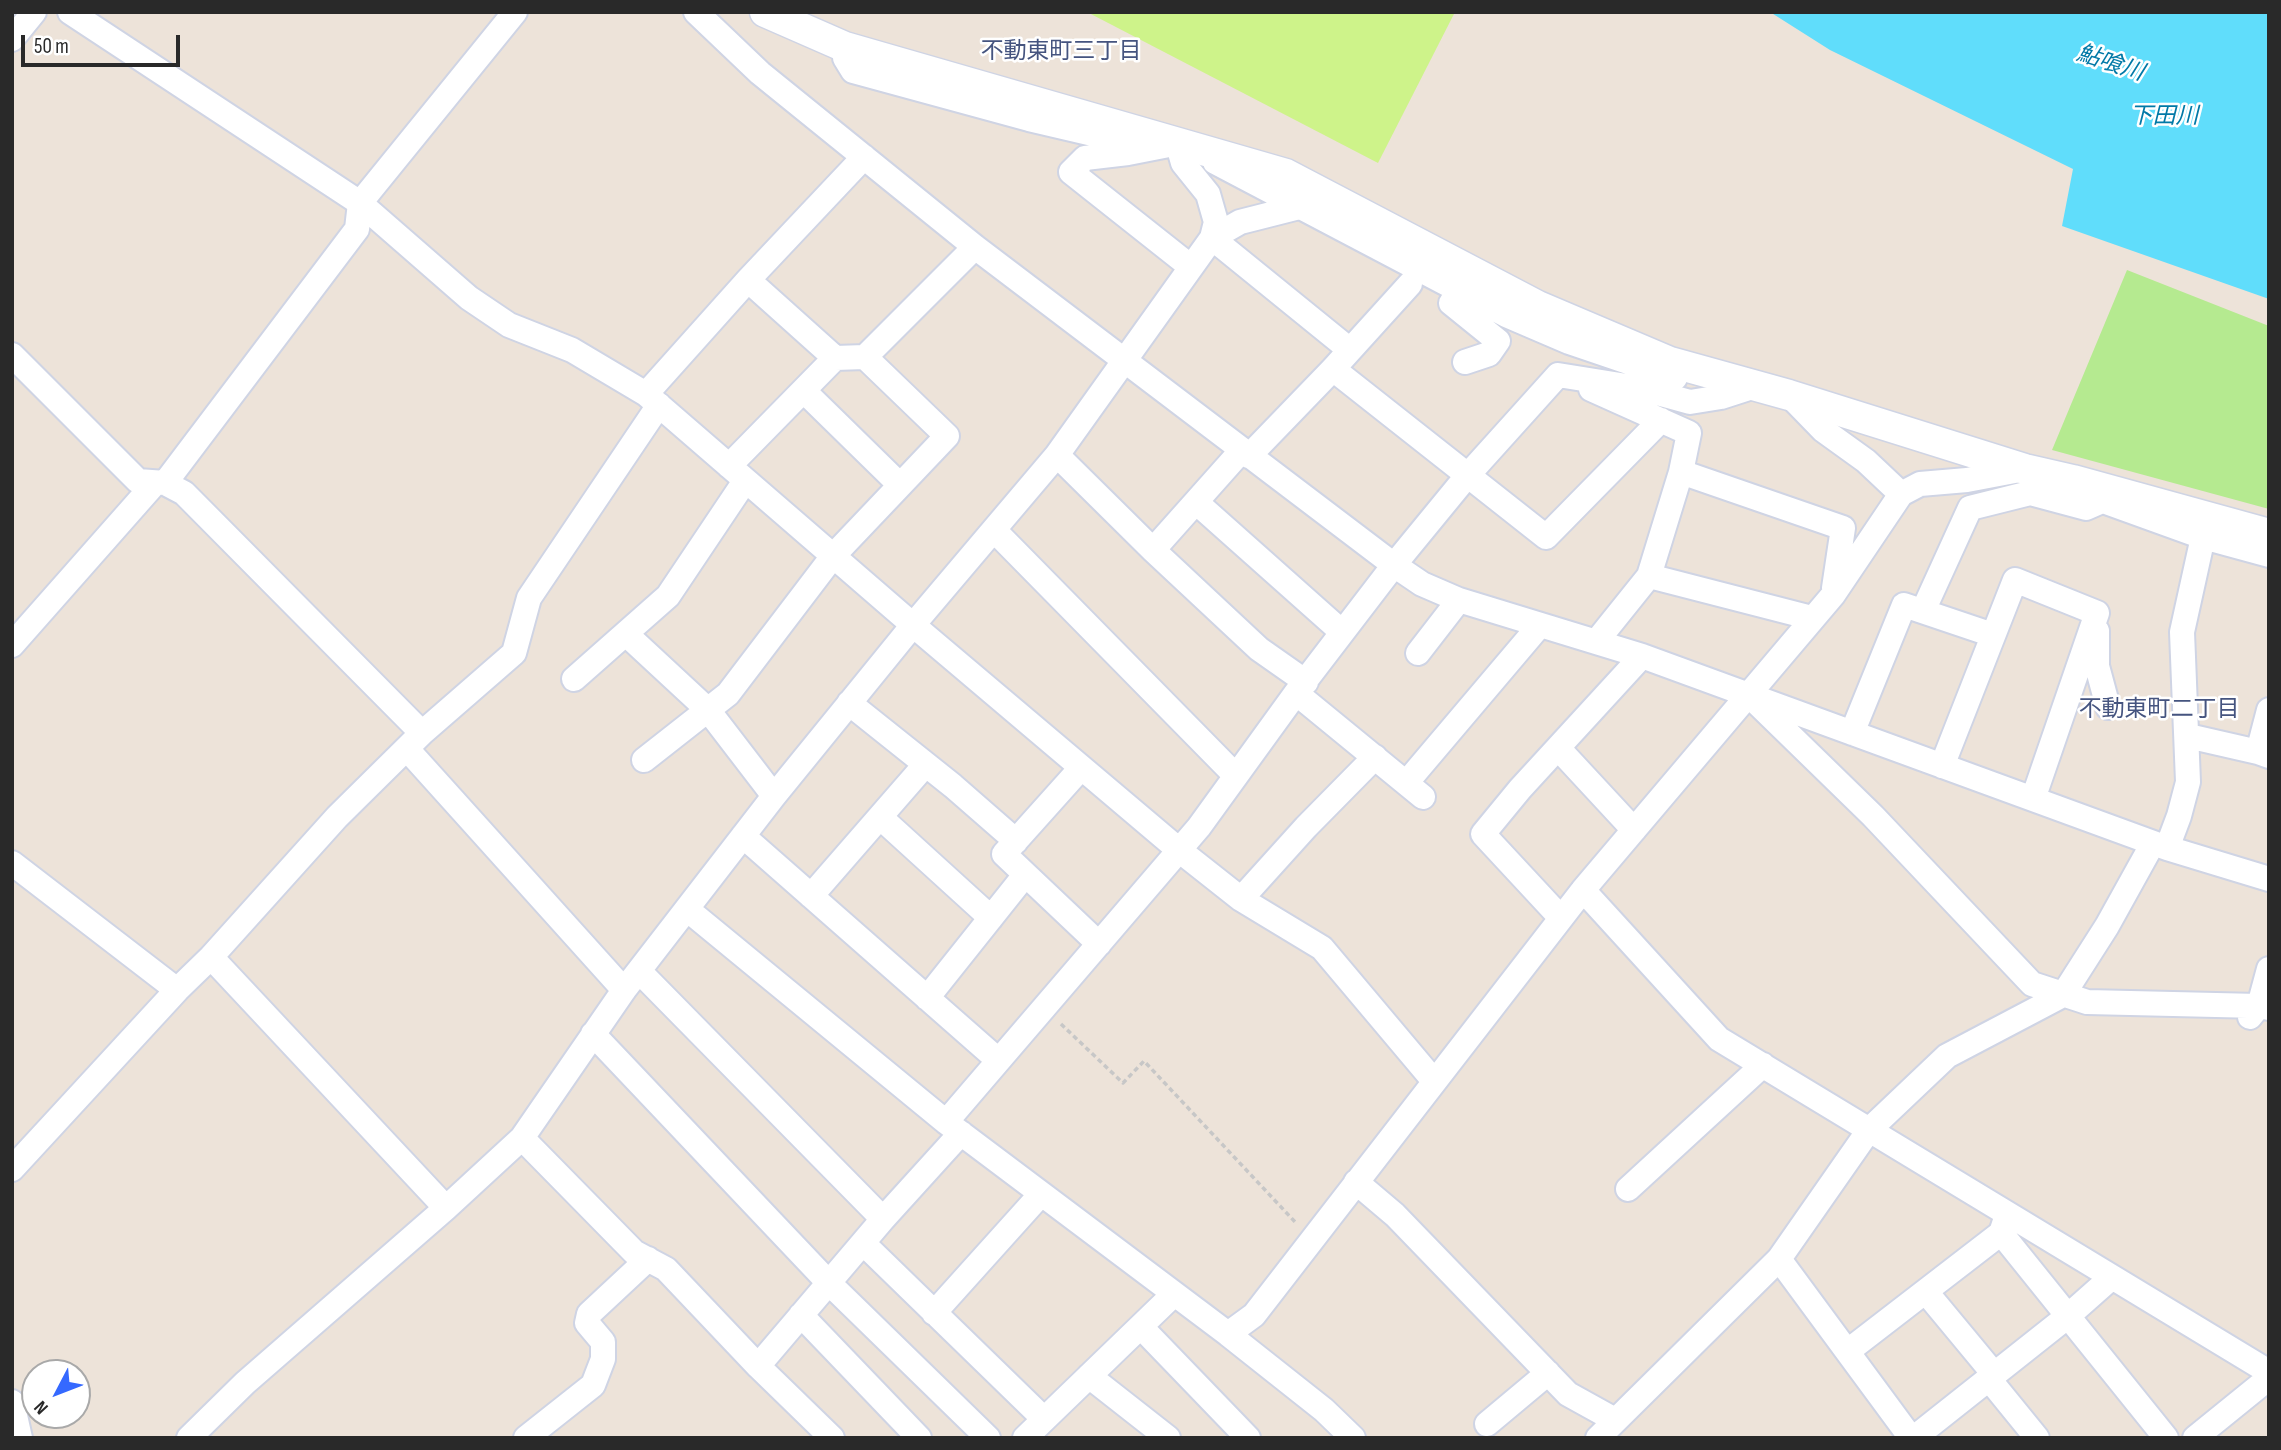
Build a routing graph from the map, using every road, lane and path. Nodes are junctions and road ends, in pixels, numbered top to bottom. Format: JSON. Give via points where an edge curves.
{"nodes":[{"id":1,"x":34,"y":12,"type":"edge"},
{"id":2,"x":70,"y":12,"type":"edge"},
{"id":3,"x":515,"y":12,"type":"edge"},
{"id":4,"x":695,"y":12,"type":"edge"},
{"id":5,"x":765,"y":12,"type":"edge"},
{"id":6,"x":12,"y":39,"type":"edge"},
{"id":7,"x":1166,"y":145,"type":"junction"},
{"id":8,"x":864,"y":157,"type":"junction"},
{"id":9,"x":360,"y":203,"type":"junction"},
{"id":10,"x":1299,"y":207,"type":"junction"},
{"id":11,"x":1212,"y":238,"type":"junction"},
{"id":12,"x":975,"y":247,"type":"junction"},
{"id":13,"x":1376,"y":247,"type":"junction"},
{"id":14,"x":1191,"y":267,"type":"junction"},
{"id":15,"x":748,"y":280,"type":"junction"},
{"id":16,"x":1409,"y":284,"type":"junction"},
{"id":17,"x":1451,"y":303,"type":"junction"},
{"id":18,"x":1538,"y":306,"type":"junction"},
{"id":19,"x":1506,"y":315,"type":"junction"},
{"id":20,"x":1350,"y":350,"type":"junction"},
{"id":21,"x":12,"y":355,"type":"edge"},
{"id":22,"x":864,"y":357,"type":"junction"},
{"id":23,"x":835,"y":358,"type":"junction"},
{"id":24,"x":1125,"y":362,"type":"junction"},
{"id":25,"x":1465,"y":362,"type":"dead end"},
{"id":26,"x":1333,"y":369,"type":"junction"},
{"id":27,"x":1558,"y":375,"type":"junction"},
{"id":28,"x":1755,"y":386,"type":"junction"},
{"id":29,"x":804,"y":391,"type":"junction"},
{"id":30,"x":1788,"y":395,"type":"junction"},
{"id":31,"x":652,"y":400,"type":"junction"},
{"id":32,"x":1661,"y":420,"type":"junction"},
{"id":33,"x":1246,"y":453,"type":"junction"},
{"id":34,"x":1057,"y":455,"type":"junction"},
{"id":35,"x":2025,"y":469,"type":"junction"},
{"id":36,"x":1681,"y":472,"type":"junction"},
{"id":37,"x":737,"y":473,"type":"junction"},
{"id":38,"x":1467,"y":476,"type":"junction"},
{"id":39,"x":2073,"y":480,"type":"junction"},
{"id":40,"x":160,"y":483,"type":"junction"},
{"id":41,"x":900,"y":485,"type":"junction"},
{"id":42,"x":1901,"y":494,"type":"junction"},
{"id":43,"x":2102,"y":500,"type":"junction"},
{"id":44,"x":1197,"y":503,"type":"junction"},
{"id":45,"x":993,"y":530,"type":"junction"},
{"id":46,"x":2269,"y":534,"type":"edge"},
{"id":47,"x":2203,"y":537,"type":"junction"},
{"id":48,"x":1153,"y":550,"type":"junction"},
{"id":49,"x":2269,"y":555,"type":"edge"},
{"id":50,"x":833,"y":556,"type":"junction"},
{"id":51,"x":1394,"y":565,"type":"junction"},
{"id":52,"x":1649,"y":576,"type":"junction"},
{"id":53,"x":1833,"y":595,"type":"junction"},
{"id":54,"x":1459,"y":600,"type":"junction"},
{"id":55,"x":1923,"y":611,"type":"junction"},
{"id":56,"x":2096,"y":613,"type":"junction"},
{"id":57,"x":1812,"y":618,"type":"junction"},
{"id":58,"x":913,"y":625,"type":"junction"},
{"id":59,"x":1540,"y":625,"type":"junction"},
{"id":60,"x":1342,"y":632,"type":"junction"},
{"id":61,"x":626,"y":634,"type":"junction"},
{"id":62,"x":1993,"y":635,"type":"junction"},
{"id":63,"x":1596,"y":642,"type":"junction"},
{"id":64,"x":12,"y":645,"type":"edge"},
{"id":65,"x":1418,"y":653,"type":"dead end"},
{"id":66,"x":1642,"y":656,"type":"junction"},
{"id":67,"x":574,"y":679,"type":"dead end"},
{"id":68,"x":1301,"y":688,"type":"junction"},
{"id":69,"x":1749,"y":696,"type":"junction"},
{"id":70,"x":849,"y":703,"type":"junction"},
{"id":71,"x":2108,"y":707,"type":"dead end"},
{"id":72,"x":708,"y":710,"type":"junction"},
{"id":73,"x":2269,"y":710,"type":"edge"},
{"id":74,"x":1852,"y":733,"type":"junction"},
{"id":75,"x":2188,"y":736,"type":"junction"},
{"id":76,"x":415,"y":741,"type":"junction"},
{"id":77,"x":1558,"y":748,"type":"junction"},
{"id":78,"x":2263,"y":754,"type":"edge"},
{"id":79,"x":1375,"y":757,"type":"junction"},
{"id":80,"x":644,"y":760,"type":"dead end"},
{"id":81,"x":925,"y":765,"type":"junction"},
{"id":82,"x":1942,"y":766,"type":"junction"},
{"id":83,"x":1081,"y":768,"type":"junction"},
{"id":84,"x":1236,"y":776,"type":"junction"},
{"id":85,"x":774,"y":796,"type":"junction"},
{"id":86,"x":2033,"y":799,"type":"junction"},
{"id":87,"x":880,"y":817,"type":"junction"},
{"id":88,"x":1634,"y":830,"type":"junction"},
{"id":89,"x":743,"y":836,"type":"junction"},
{"id":90,"x":1016,"y":841,"type":"junction"},
{"id":91,"x":2160,"y":846,"type":"junction"},
{"id":92,"x":1179,"y":850,"type":"junction"},
{"id":93,"x":12,"y":863,"type":"edge"},
{"id":94,"x":1025,"y":875,"type":"junction"},
{"id":95,"x":2269,"y":878,"type":"edge"},
{"id":96,"x":1583,"y":890,"type":"junction"},
{"id":97,"x":811,"y":896,"type":"junction"},
{"id":98,"x":1241,"y":899,"type":"junction"},
{"id":99,"x":688,"y":910,"type":"junction"},
{"id":100,"x":991,"y":918,"type":"junction"},
{"id":101,"x":1561,"y":918,"type":"junction"},
{"id":102,"x":1099,"y":944,"type":"junction"},
{"id":103,"x":211,"y":957,"type":"junction"},
{"id":104,"x":2269,"y":969,"type":"edge"},
{"id":105,"x":632,"y":980,"type":"junction"},
{"id":106,"x":177,"y":990,"type":"junction"},
{"id":107,"x":2063,"y":995,"type":"junction"},
{"id":108,"x":927,"y":998,"type":"junction"},
{"id":109,"x":1043,"y":1008,"type":"junction"},
{"id":110,"x":2258,"y":1012,"type":"edge"},
{"id":111,"x":593,"y":1034,"type":"junction"},
{"id":112,"x":998,"y":1060,"type":"junction"},
{"id":113,"x":1763,"y":1065,"type":"junction"},
{"id":114,"x":1434,"y":1081,"type":"junction"},
{"id":115,"x":954,"y":1127,"type":"junction"},
{"id":116,"x":1869,"y":1129,"type":"junction"},
{"id":117,"x":522,"y":1138,"type":"junction"},
{"id":118,"x":12,"y":1169,"type":"edge"},
{"id":119,"x":1356,"y":1182,"type":"junction"},
{"id":120,"x":1628,"y":1189,"type":"dead end"},
{"id":121,"x":1041,"y":1194,"type":"junction"},
{"id":122,"x":446,"y":1208,"type":"junction"},
{"id":123,"x":883,"y":1219,"type":"junction"},
{"id":124,"x":2004,"y":1224,"type":"junction"},
{"id":125,"x":1312,"y":1240,"type":"junction"},
{"id":126,"x":863,"y":1243,"type":"junction"},
{"id":127,"x":648,"y":1259,"type":"junction"},
{"id":128,"x":1779,"y":1259,"type":"junction"},
{"id":129,"x":2112,"y":1277,"type":"junction"},
{"id":130,"x":829,"y":1283,"type":"junction"},
{"id":131,"x":1926,"y":1293,"type":"junction"},
{"id":132,"x":1174,"y":1294,"type":"junction"},
{"id":133,"x":934,"y":1312,"type":"junction"},
{"id":134,"x":801,"y":1315,"type":"junction"},
{"id":135,"x":2067,"y":1316,"type":"junction"},
{"id":136,"x":1141,"y":1327,"type":"junction"},
{"id":137,"x":1228,"y":1334,"type":"junction"},
{"id":138,"x":1848,"y":1352,"type":"junction"},
{"id":139,"x":758,"y":1366,"type":"junction"},
{"id":140,"x":2269,"y":1372,"type":"edge"},
{"id":141,"x":1548,"y":1373,"type":"junction"},
{"id":142,"x":1089,"y":1376,"type":"junction"},
{"id":143,"x":1992,"y":1376,"type":"junction"},
{"id":144,"x":2269,"y":1378,"type":"edge"},
{"id":145,"x":12,"y":1402,"type":"edge"},
{"id":146,"x":1044,"y":1419,"type":"junction"},
{"id":147,"x":1615,"y":1420,"type":"junction"},
{"id":148,"x":1487,"y":1424,"type":"dead end"},
{"id":149,"x":20,"y":1438,"type":"edge"},
{"id":150,"x":189,"y":1438,"type":"edge"},
{"id":151,"x":526,"y":1438,"type":"edge"},
{"id":152,"x":832,"y":1438,"type":"edge"},
{"id":153,"x":919,"y":1438,"type":"edge"},
{"id":154,"x":988,"y":1438,"type":"edge"},
{"id":155,"x":1025,"y":1438,"type":"edge"},
{"id":156,"x":1168,"y":1438,"type":"edge"},
{"id":157,"x":1248,"y":1438,"type":"edge"},
{"id":158,"x":1353,"y":1438,"type":"edge"},
{"id":159,"x":1598,"y":1438,"type":"edge"},
{"id":160,"x":1912,"y":1438,"type":"edge"},
{"id":161,"x":2037,"y":1438,"type":"edge"},
{"id":162,"x":2166,"y":1438,"type":"edge"},
{"id":163,"x":2195,"y":1438,"type":"edge"}],
"edges":[{"from":1,"to":6,"type":"street"},
{"from":2,"to":9,"type":"street"},
{"from":3,"to":9,"type":"street"},
{"from":4,"to":8,"type":"street","via":[[760,73]]},
{"from":5,"to":7,"type":"street","via":[[845,47]]},
{"from":7,"to":10,"type":"street"},
{"from":7,"to":11,"type":"street","via":[[1208,194],[1216,222]]},
{"from":7,"to":14,"type":"street","via":[[1085,158],[1071,173]]},
{"from":7,"to":18,"type":"street","via":[[1286,174]]},
{"from":8,"to":12,"type":"street"},
{"from":8,"to":15,"type":"street"},
{"from":9,"to":31,"type":"street","via":[[469,298],[509,325],[572,350]]},
{"from":9,"to":40,"type":"street","via":[[357,229]]},
{"from":10,"to":11,"type":"street","via":[[1240,222]]},
{"from":10,"to":13,"type":"street"},
{"from":11,"to":14,"type":"street"},
{"from":11,"to":20,"type":"street"},
{"from":12,"to":22,"type":"street"},
{"from":12,"to":24,"type":"street"},
{"from":13,"to":16,"type":"street"},
{"from":13,"to":19,"type":"street"},
{"from":14,"to":24,"type":"street"},
{"from":15,"to":23,"type":"street"},
{"from":15,"to":31,"type":"street"},
{"from":16,"to":17,"type":"street"},
{"from":16,"to":20,"type":"street"},
{"from":17,"to":19,"type":"street"},
{"from":17,"to":25,"type":"street","via":[[1498,341],[1489,354]]},
{"from":18,"to":19,"type":"street"},
{"from":18,"to":28,"type":"street","via":[[1670,362]]},
{"from":19,"to":28,"type":"street","via":[[1569,342],[1701,386]]},
{"from":20,"to":26,"type":"street"},
{"from":21,"to":40,"type":"street","via":[[138,481]]},
{"from":22,"to":23,"type":"street"},
{"from":22,"to":41,"type":"street","via":[[947,436]]},
{"from":23,"to":29,"type":"street"},
{"from":24,"to":33,"type":"street"},
{"from":24,"to":34,"type":"street"},
{"from":26,"to":33,"type":"street"},
{"from":26,"to":38,"type":"street"},
{"from":27,"to":28,"type":"street","via":[[1690,402]]},
{"from":27,"to":32,"type":"street"},
{"from":27,"to":38,"type":"street"},
{"from":28,"to":30,"type":"street"},
{"from":29,"to":37,"type":"street"},
{"from":29,"to":41,"type":"street"},
{"from":30,"to":35,"type":"street"},
{"from":30,"to":42,"type":"street"},
{"from":31,"to":37,"type":"street"},
{"from":31,"to":76,"type":"street","via":[[529,598],[514,653]]},
{"from":32,"to":36,"type":"street","via":[[1689,433]]},
{"from":32,"to":38,"type":"street","via":[[1546,537]]},
{"from":33,"to":44,"type":"street"},
{"from":33,"to":51,"type":"street"},
{"from":34,"to":45,"type":"street"},
{"from":34,"to":48,"type":"street"},
{"from":35,"to":39,"type":"street"},
{"from":35,"to":42,"type":"street","via":[[1920,484]]},
{"from":36,"to":52,"type":"street"},
{"from":36,"to":53,"type":"street","via":[[1843,528]]},
{"from":37,"to":50,"type":"street"},
{"from":37,"to":61,"type":"street","via":[[668,596]]},
{"from":38,"to":51,"type":"street"},
{"from":39,"to":43,"type":"street"},
{"from":39,"to":46,"type":"street"},
{"from":40,"to":64,"type":"street"},
{"from":40,"to":76,"type":"street","via":[[184,493]]},
{"from":41,"to":50,"type":"street"},
{"from":42,"to":53,"type":"street"},
{"from":43,"to":47,"type":"street"},
{"from":43,"to":55,"type":"street","via":[[2086,508],[2030,493],[1970,508]]},
{"from":44,"to":48,"type":"street"},
{"from":44,"to":60,"type":"street"},
{"from":45,"to":58,"type":"street"},
{"from":45,"to":84,"type":"street"},
{"from":47,"to":49,"type":"street"},
{"from":47,"to":75,"type":"street","via":[[2182,632]]},
{"from":48,"to":68,"type":"street"},
{"from":50,"to":58,"type":"street"},
{"from":50,"to":72,"type":"street","via":[[728,694]]},
{"from":51,"to":54,"type":"street"},
{"from":51,"to":60,"type":"street"},
{"from":52,"to":57,"type":"street"},
{"from":52,"to":63,"type":"street"},
{"from":53,"to":57,"type":"street"},
{"from":54,"to":59,"type":"street"},
{"from":54,"to":65,"type":"street"},
{"from":55,"to":62,"type":"street"},
{"from":55,"to":74,"type":"street","via":[[1904,605]]},
{"from":56,"to":62,"type":"street","via":[[2015,580]]},
{"from":56,"to":71,"type":"street","via":[[2097,666]]},
{"from":56,"to":86,"type":"street"},
{"from":57,"to":69,"type":"street"},
{"from":58,"to":70,"type":"street"},
{"from":58,"to":83,"type":"street"},
{"from":59,"to":63,"type":"street"},
{"from":59,"to":79,"type":"street","via":[[1415,790]]},
{"from":60,"to":68,"type":"street"},
{"from":61,"to":67,"type":"street"},
{"from":61,"to":72,"type":"street"},
{"from":62,"to":82,"type":"street"},
{"from":63,"to":66,"type":"street"},
{"from":66,"to":69,"type":"street"},
{"from":66,"to":77,"type":"street"},
{"from":68,"to":79,"type":"street"},
{"from":68,"to":84,"type":"street"},
{"from":69,"to":74,"type":"street"},
{"from":69,"to":88,"type":"street"},
{"from":69,"to":107,"type":"street","via":[[1873,816],[2032,984]]},
{"from":70,"to":81,"type":"street"},
{"from":70,"to":85,"type":"street"},
{"from":72,"to":80,"type":"street"},
{"from":72,"to":85,"type":"street"},
{"from":73,"to":78,"type":"street"},
{"from":74,"to":82,"type":"street"},
{"from":75,"to":78,"type":"street"},
{"from":75,"to":91,"type":"street","via":[[2188,782],[2179,816]]},
{"from":76,"to":103,"type":"street","via":[[337,817]]},
{"from":76,"to":105,"type":"street"},
{"from":77,"to":88,"type":"street"},
{"from":77,"to":101,"type":"street","via":[[1483,834]]},
{"from":79,"to":98,"type":"street"},
{"from":81,"to":87,"type":"street"},
{"from":81,"to":90,"type":"street"},
{"from":82,"to":86,"type":"street"},
{"from":83,"to":90,"type":"street"},
{"from":83,"to":92,"type":"street"},
{"from":84,"to":92,"type":"street"},
{"from":85,"to":89,"type":"street"},
{"from":86,"to":91,"type":"street"},
{"from":87,"to":97,"type":"street"},
{"from":87,"to":100,"type":"street"},
{"from":88,"to":96,"type":"street"},
{"from":89,"to":97,"type":"street"},
{"from":89,"to":99,"type":"street"},
{"from":90,"to":94,"type":"street","via":[[1004,854]]},
{"from":91,"to":95,"type":"street"},
{"from":91,"to":107,"type":"street"},
{"from":92,"to":98,"type":"street"},
{"from":92,"to":102,"type":"street"},
{"from":93,"to":106,"type":"street"},
{"from":94,"to":100,"type":"street"},
{"from":94,"to":102,"type":"street"},
{"from":96,"to":101,"type":"street"},
{"from":96,"to":113,"type":"street","via":[[1719,1038]]},
{"from":97,"to":108,"type":"street"},
{"from":98,"to":114,"type":"street","via":[[1322,948]]},
{"from":99,"to":105,"type":"street"},
{"from":99,"to":115,"type":"street"},
{"from":100,"to":108,"type":"street"},
{"from":101,"to":114,"type":"street"},
{"from":102,"to":109,"type":"street"},
{"from":103,"to":106,"type":"street"},
{"from":103,"to":122,"type":"street"},
{"from":104,"to":110,"type":"street"},
{"from":105,"to":111,"type":"street"},
{"from":105,"to":123,"type":"street"},
{"from":106,"to":118,"type":"street"},
{"from":107,"to":110,"type":"street","via":[[2087,1002]]},
{"from":107,"to":116,"type":"street","via":[[1947,1056]]},
{"from":108,"to":112,"type":"street"},
{"from":109,"to":112,"type":"street"},
{"from":109,"to":125,"type":"path","via":[[1123,1083],[1144,1061]]},
{"from":111,"to":117,"type":"street"},
{"from":111,"to":130,"type":"street"},
{"from":112,"to":115,"type":"street"},
{"from":113,"to":116,"type":"street"},
{"from":113,"to":120,"type":"street"},
{"from":114,"to":119,"type":"street"},
{"from":115,"to":121,"type":"street"},
{"from":115,"to":123,"type":"street"},
{"from":116,"to":124,"type":"street"},
{"from":116,"to":128,"type":"street"},
{"from":117,"to":122,"type":"street"},
{"from":117,"to":127,"type":"street","via":[[634,1252]]},
{"from":119,"to":125,"type":"street"},
{"from":119,"to":141,"type":"street","via":[[1395,1215]]},
{"from":121,"to":132,"type":"street"},
{"from":121,"to":133,"type":"street"},
{"from":122,"to":150,"type":"street","via":[[245,1382]]},
{"from":123,"to":126,"type":"street"},
{"from":124,"to":129,"type":"street"},
{"from":124,"to":131,"type":"street"},
{"from":124,"to":135,"type":"street"},
{"from":125,"to":137,"type":"street","via":[[1254,1315]]},
{"from":126,"to":130,"type":"street"},
{"from":126,"to":133,"type":"street"},
{"from":127,"to":139,"type":"street","via":[[666,1269]]},
{"from":127,"to":151,"type":"street","via":[[589,1314],[587,1323],[603,1342],[603,1359],[593,1385]]},
{"from":128,"to":138,"type":"street"},
{"from":128,"to":147,"type":"street"},
{"from":129,"to":135,"type":"street"},
{"from":129,"to":140,"type":"street"},
{"from":130,"to":134,"type":"street"},
{"from":130,"to":154,"type":"street"},
{"from":131,"to":138,"type":"street"},
{"from":131,"to":143,"type":"street"},
{"from":132,"to":136,"type":"street"},
{"from":132,"to":137,"type":"street"},
{"from":133,"to":146,"type":"street"},
{"from":134,"to":139,"type":"street"},
{"from":134,"to":153,"type":"street"},
{"from":135,"to":143,"type":"street"},
{"from":135,"to":162,"type":"street"},
{"from":136,"to":142,"type":"street"},
{"from":136,"to":157,"type":"street"},
{"from":137,"to":158,"type":"street"},
{"from":138,"to":160,"type":"street"},
{"from":139,"to":152,"type":"street"},
{"from":141,"to":147,"type":"street","via":[[1568,1394]]},
{"from":141,"to":148,"type":"street"},
{"from":142,"to":146,"type":"street"},
{"from":142,"to":156,"type":"street"},
{"from":143,"to":160,"type":"street"},
{"from":143,"to":161,"type":"street"},
{"from":144,"to":163,"type":"street"},
{"from":145,"to":149,"type":"street"},
{"from":146,"to":155,"type":"street"},
{"from":147,"to":159,"type":"street"}]}
